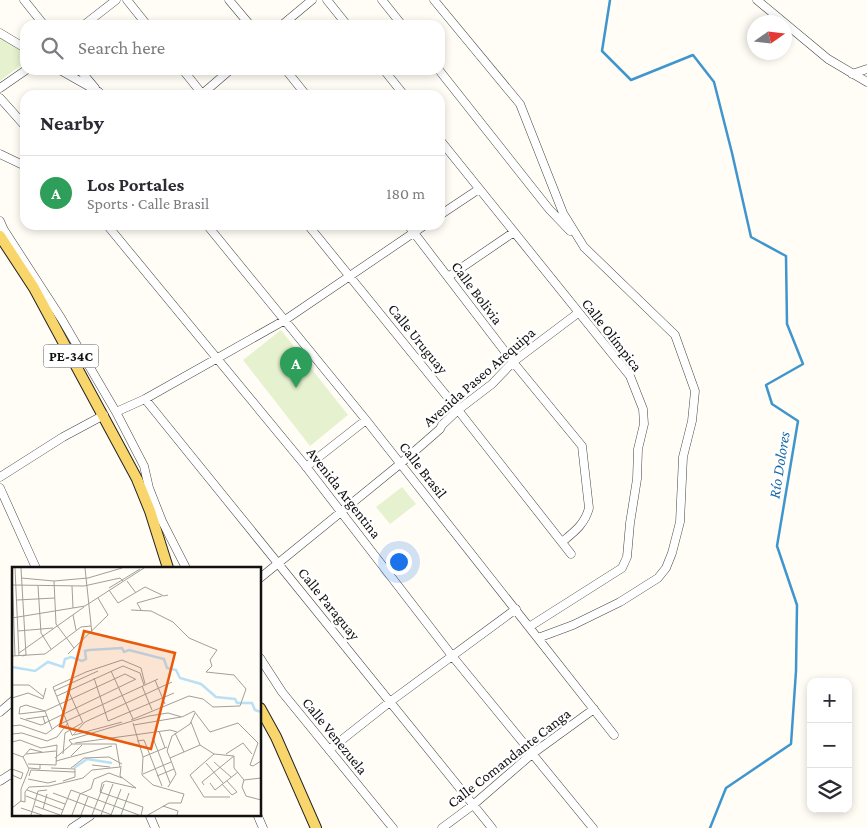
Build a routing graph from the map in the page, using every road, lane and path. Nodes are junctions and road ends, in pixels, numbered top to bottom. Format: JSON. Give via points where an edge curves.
{"nodes":[{"id":1,"x":24,"y":0,"type":"edge"},
{"id":2,"x":116,"y":0,"type":"edge"},
{"id":3,"x":127,"y":0,"type":"edge"},
{"id":4,"x":229,"y":0,"type":"edge"},
{"id":5,"x":312,"y":0,"type":"edge"},
{"id":6,"x":327,"y":0,"type":"edge"},
{"id":7,"x":382,"y":0,"type":"edge"},
{"id":8,"x":434,"y":0,"type":"edge"},
{"id":9,"x":757,"y":0,"type":"edge"},
{"id":10,"x":40,"y":20,"type":"edge"},
{"id":11,"x":90,"y":20,"type":"edge"},
{"id":12,"x":143,"y":20,"type":"edge"},
{"id":13,"x":246,"y":20,"type":"edge"},
{"id":14,"x":288,"y":20,"type":"edge"},
{"id":15,"x":343,"y":20,"type":"edge"},
{"id":16,"x":398,"y":20,"type":"edge"},
{"id":17,"x":0,"y":33,"type":"edge"},
{"id":18,"x":20,"y":45,"type":"edge"},
{"id":19,"x":867,"y":69,"type":"edge"},
{"id":20,"x":20,"y":74,"type":"edge"},
{"id":21,"x":852,"y":74,"type":"junction"},
{"id":22,"x":68,"y":75,"type":"edge"},
{"id":23,"x":84,"y":75,"type":"edge"},
{"id":24,"x":187,"y":75,"type":"edge"},
{"id":25,"x":224,"y":75,"type":"edge"},
{"id":26,"x":290,"y":75,"type":"edge"},
{"id":27,"x":388,"y":75,"type":"edge"},
{"id":28,"x":443,"y":75,"type":"edge"},
{"id":29,"x":867,"y":82,"type":"edge"},
{"id":30,"x":0,"y":88,"type":"edge"},
{"id":31,"x":93,"y":90,"type":"edge"},
{"id":32,"x":97,"y":90,"type":"edge"},
{"id":33,"x":198,"y":90,"type":"edge"},
{"id":34,"x":208,"y":90,"type":"edge"},
{"id":35,"x":302,"y":90,"type":"edge"},
{"id":36,"x":400,"y":90,"type":"edge"},
{"id":37,"x":0,"y":98,"type":"edge"},
{"id":38,"x":20,"y":120,"type":"edge"},
{"id":39,"x":445,"y":146,"type":"edge"},
{"id":40,"x":0,"y":154,"type":"edge"},
{"id":41,"x":20,"y":164,"type":"edge"},
{"id":42,"x":479,"y":189,"type":"junction"},
{"id":43,"x":445,"y":212,"type":"edge"},
{"id":44,"x":0,"y":221,"type":"edge"},
{"id":45,"x":111,"y":230,"type":"edge"},
{"id":46,"x":211,"y":230,"type":"edge"},
{"id":47,"x":312,"y":230,"type":"edge"},
{"id":48,"x":417,"y":230,"type":"edge"},
{"id":49,"x":414,"y":232,"type":"junction"},
{"id":50,"x":514,"y":232,"type":"junction"},
{"id":51,"x":0,"y":236,"type":"edge"},
{"id":52,"x":584,"y":247,"type":"junction"},
{"id":53,"x":350,"y":276,"type":"junction"},
{"id":54,"x":448,"y":277,"type":"junction"},
{"id":55,"x":578,"y":313,"type":"junction"},
{"id":56,"x":285,"y":320,"type":"junction"},
{"id":57,"x":217,"y":358,"type":"junction"},
{"id":58,"x":513,"y":362,"type":"junction"},
{"id":59,"x":145,"y":399,"type":"junction"},
{"id":60,"x":458,"y":410,"type":"junction"},
{"id":61,"x":116,"y":412,"type":"junction"},
{"id":62,"x":104,"y":415,"type":"junction"},
{"id":63,"x":366,"y":420,"type":"junction"},
{"id":64,"x":400,"y":464,"type":"junction"},
{"id":65,"x":306,"y":467,"type":"junction"},
{"id":66,"x":0,"y":477,"type":"edge"},
{"id":67,"x":0,"y":488,"type":"edge"},
{"id":68,"x":150,"y":511,"type":"junction"},
{"id":69,"x":341,"y":512,"type":"junction"},
{"id":70,"x":162,"y":521,"type":"junction"},
{"id":71,"x":562,"y":542,"type":"junction"},
{"id":72,"x":571,"y":554,"type":"dead end"},
{"id":73,"x":278,"y":564,"type":"junction"},
{"id":74,"x":36,"y":567,"type":"edge"},
{"id":75,"x":168,"y":567,"type":"edge"},
{"id":76,"x":185,"y":567,"type":"edge"},
{"id":77,"x":261,"y":577,"type":"edge"},
{"id":78,"x":516,"y":609,"type":"junction"},
{"id":79,"x":530,"y":627,"type":"junction"},
{"id":80,"x":538,"y":638,"type":"junction"},
{"id":81,"x":453,"y":656,"type":"junction"},
{"id":82,"x":261,"y":660,"type":"edge"},
{"id":83,"x":390,"y":701,"type":"junction"},
{"id":84,"x":12,"y":702,"type":"edge"},
{"id":85,"x":261,"y":710,"type":"edge"},
{"id":86,"x":594,"y":710,"type":"junction"},
{"id":87,"x":0,"y":712,"type":"edge"},
{"id":88,"x":614,"y":735,"type":"dead end"},
{"id":89,"x":329,"y":750,"type":"junction"},
{"id":90,"x":532,"y":754,"type":"junction"},
{"id":91,"x":12,"y":773,"type":"edge"},
{"id":92,"x":0,"y":781,"type":"edge"},
{"id":93,"x":473,"y":806,"type":"junction"},
{"id":94,"x":90,"y":816,"type":"dead end"},
{"id":95,"x":150,"y":816,"type":"edge"},
{"id":96,"x":258,"y":816,"type":"edge"},
{"id":97,"x":72,"y":828,"type":"edge"},
{"id":98,"x":155,"y":828,"type":"edge"},
{"id":99,"x":263,"y":828,"type":"edge"},
{"id":100,"x":316,"y":828,"type":"edge"},
{"id":101,"x":393,"y":828,"type":"edge"},
{"id":102,"x":442,"y":828,"type":"edge"},
{"id":103,"x":492,"y":828,"type":"edge"},
{"id":104,"x":594,"y":828,"type":"edge"}],
"edges":[{"from":1,"to":10,"type":"street"},
{"from":2,"to":11,"type":"street"},
{"from":3,"to":12,"type":"street"},
{"from":4,"to":13,"type":"street"},
{"from":5,"to":14,"type":"street"},
{"from":6,"to":15,"type":"street"},
{"from":7,"to":16,"type":"street"},
{"from":8,"to":52,"type":"street","via":[[520,104],[562,213]]},
{"from":9,"to":21,"type":"street","via":[[828,59]]},
{"from":17,"to":18,"type":"street"},
{"from":19,"to":21,"type":"street"},
{"from":20,"to":30,"type":"street"},
{"from":21,"to":29,"type":"street"},
{"from":22,"to":31,"type":"street"},
{"from":23,"to":32,"type":"street"},
{"from":24,"to":33,"type":"street"},
{"from":25,"to":34,"type":"street"},
{"from":26,"to":35,"type":"street"},
{"from":27,"to":36,"type":"street"},
{"from":28,"to":52,"type":"street","via":[[549,209]]},
{"from":37,"to":38,"type":"street"},
{"from":39,"to":42,"type":"street","name":"Calle Olímpica"},
{"from":40,"to":41,"type":"street"},
{"from":42,"to":43,"type":"street"},
{"from":42,"to":50,"type":"street","name":"Calle Olímpica"},
{"from":44,"to":61,"type":"street"},
{"from":45,"to":57,"type":"street","name":"Avenida Argentina"},
{"from":46,"to":56,"type":"street","name":"Calle Brasil"},
{"from":47,"to":53,"type":"street","name":"Calle Uruguay"},
{"from":48,"to":49,"type":"street"},
{"from":49,"to":53,"type":"street"},
{"from":49,"to":54,"type":"street","name":"Calle Bolivia"},
{"from":50,"to":54,"type":"street"},
{"from":50,"to":55,"type":"street","name":"Calle Olímpica"},
{"from":51,"to":62,"type":"main road","number":"PE-34C","via":[[34,288]]},
{"from":52,"to":80,"type":"street","via":[[674,335],[696,390],[683,457],[680,522],[666,568],[658,578],[620,602]]},
{"from":53,"to":56,"type":"street"},
{"from":53,"to":60,"type":"street","name":"Calle Uruguay"},
{"from":54,"to":58,"type":"street","name":"Calle Bolivia"},
{"from":55,"to":58,"type":"street","name":"Avenida Paseo Arequipa"},
{"from":55,"to":79,"type":"street","name":"Calle Olímpica","via":[[630,376],[643,409],[644,424],[638,449],[627,557],[622,568]]},
{"from":56,"to":57,"type":"street"},
{"from":56,"to":63,"type":"street","name":"Calle Brasil"},
{"from":57,"to":59,"type":"street"},
{"from":57,"to":65,"type":"street","name":"Avenida Argentina"},
{"from":58,"to":60,"type":"street","name":"Avenida Paseo Arequipa","via":[[492,384]]},
{"from":58,"to":71,"type":"street","name":"Calle Bolivia","via":[[582,446],[589,508],[582,524]]},
{"from":59,"to":61,"type":"street"},
{"from":59,"to":73,"type":"street","name":"Calle Paraguay"},
{"from":60,"to":64,"type":"street","name":"Avenida Paseo Arequipa"},
{"from":60,"to":71,"type":"street","name":"Calle Uruguay"},
{"from":61,"to":70,"type":"street","via":[[144,466]]},
{"from":62,"to":66,"type":"street"},
{"from":62,"to":68,"type":"main road","number":"PE-34C"},
{"from":63,"to":64,"type":"street","name":"Calle Brasil"},
{"from":63,"to":65,"type":"street"},
{"from":64,"to":69,"type":"street","name":"Avenida Paseo Arequipa"},
{"from":64,"to":78,"type":"street","name":"Calle Brasil"},
{"from":65,"to":69,"type":"street","name":"Avenida Argentina"},
{"from":67,"to":74,"type":"street"},
{"from":68,"to":70,"type":"street"},
{"from":68,"to":75,"type":"main road","number":"PE-34C"},
{"from":69,"to":73,"type":"street","name":"Avenida Paseo Arequipa"},
{"from":69,"to":81,"type":"street","name":"Avenida Argentina"},
{"from":70,"to":76,"type":"street"},
{"from":71,"to":72,"type":"street","name":"Calle Uruguay"},
{"from":73,"to":77,"type":"street","name":"Avenida Paseo Arequipa"},
{"from":73,"to":83,"type":"street","name":"Calle Paraguay"},
{"from":78,"to":79,"type":"street","name":"Calle Brasil"},
{"from":78,"to":81,"type":"street"},
{"from":79,"to":80,"type":"street","name":"Calle Brasil"},
{"from":80,"to":86,"type":"street","name":"Calle Brasil"},
{"from":81,"to":83,"type":"street"},
{"from":81,"to":90,"type":"street","name":"Avenida Argentina"},
{"from":82,"to":89,"type":"street","name":"Calle Venezuela","via":[[282,692]]},
{"from":83,"to":89,"type":"street"},
{"from":83,"to":93,"type":"street","name":"Calle Paraguay"},
{"from":84,"to":87,"type":"street"},
{"from":85,"to":100,"type":"main road"},
{"from":86,"to":88,"type":"street","name":"Calle Brasil"},
{"from":86,"to":90,"type":"street","name":"Calle Comandante Canga"},
{"from":89,"to":101,"type":"street","name":"Calle Venezuela"},
{"from":90,"to":93,"type":"street","name":"Calle Comandante Canga"},
{"from":90,"to":104,"type":"street","name":"Avenida Argentina"},
{"from":91,"to":92,"type":"street"},
{"from":93,"to":102,"type":"street","name":"Calle Comandante Canga"},
{"from":93,"to":103,"type":"street","name":"Calle Paraguay"},
{"from":94,"to":97,"type":"street"},
{"from":95,"to":98,"type":"street"},
{"from":96,"to":99,"type":"street"}]}
